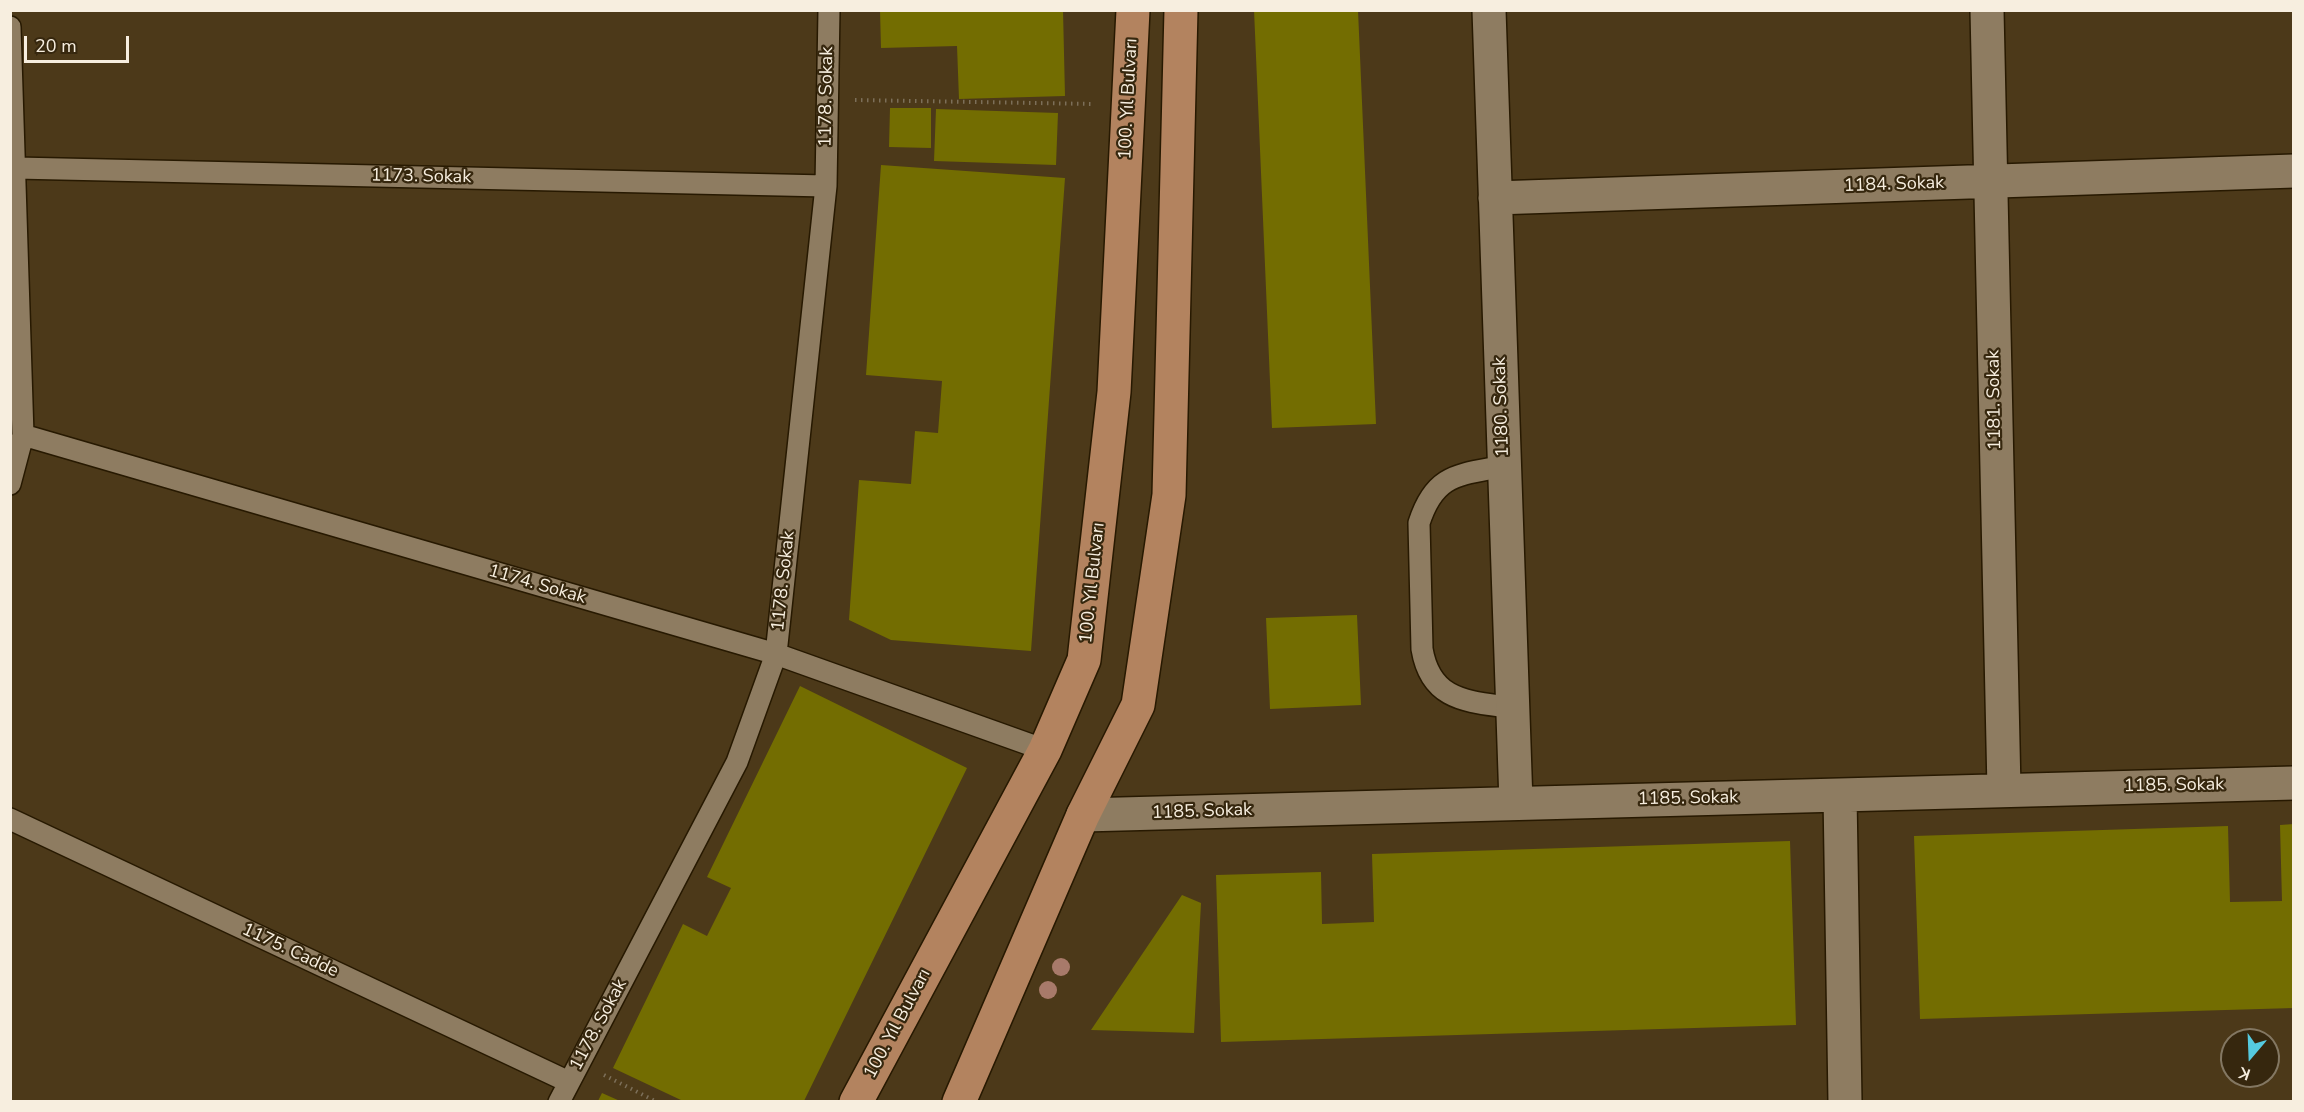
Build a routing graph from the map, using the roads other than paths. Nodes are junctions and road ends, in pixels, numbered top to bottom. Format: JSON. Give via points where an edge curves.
{"nodes":[{"id":1,"x":829,"y":10,"type":"edge"},
{"id":2,"x":1133,"y":10,"type":"edge"},
{"id":3,"x":1180,"y":10,"type":"edge"},
{"id":4,"x":1489,"y":10,"type":"edge"},
{"id":5,"x":1987,"y":10,"type":"edge"},
{"id":6,"x":10,"y":27,"type":"edge"},
{"id":7,"x":16,"y":168,"type":"junction"},
{"id":8,"x":2294,"y":171,"type":"edge"},
{"id":9,"x":1990,"y":181,"type":"junction"},
{"id":10,"x":826,"y":186,"type":"junction"},
{"id":11,"x":1496,"y":198,"type":"junction"},
{"id":12,"x":23,"y":435,"type":"junction"},
{"id":13,"x":1504,"y":466,"type":"junction"},
{"id":14,"x":10,"y":484,"type":"edge"},
{"id":15,"x":776,"y":654,"type":"junction"},
{"id":16,"x":1513,"y":708,"type":"junction"},
{"id":17,"x":1045,"y":750,"type":"junction"},
{"id":18,"x":2294,"y":783,"type":"edge"},
{"id":19,"x":2004,"y":790,"type":"junction"},
{"id":20,"x":1840,"y":795,"type":"junction"},
{"id":21,"x":1516,"y":803,"type":"junction"},
{"id":22,"x":1083,"y":815,"type":"junction"},
{"id":23,"x":10,"y":819,"type":"edge"},
{"id":24,"x":569,"y":1082,"type":"junction"},
{"id":25,"x":559,"y":1101,"type":"edge"},
{"id":26,"x":856,"y":1101,"type":"edge"},
{"id":27,"x":959,"y":1101,"type":"edge"},
{"id":28,"x":1845,"y":1101,"type":"edge"}],
"edges":[{"from":1,"to":10,"type":"lane","name":"1178. Sokak"},
{"from":2,"to":17,"type":"main road","name":"100. Yıl Bulvarı","via":[[1114,392],[1084,660]]},
{"from":3,"to":22,"type":"main road","via":[[1169,495],[1138,705]]},
{"from":4,"to":11,"type":"street","name":"1180. Sokak"},
{"from":5,"to":9,"type":"street","name":"1181. Sokak"},
{"from":6,"to":7,"type":"lane"},
{"from":7,"to":10,"type":"lane","name":"1173. Sokak"},
{"from":7,"to":12,"type":"lane"},
{"from":8,"to":9,"type":"street","name":"1184. Sokak"},
{"from":9,"to":11,"type":"street","name":"1184. Sokak"},
{"from":9,"to":19,"type":"street","name":"1181. Sokak"},
{"from":10,"to":15,"type":"lane","name":"1178. Sokak"},
{"from":11,"to":13,"type":"street","name":"1180. Sokak"},
{"from":12,"to":14,"type":"lane"},
{"from":12,"to":15,"type":"lane","name":"1174. Sokak"},
{"from":13,"to":16,"type":"street","name":"1180. Sokak"},
{"from":13,"to":16,"type":"lane","via":[[1451,477],[1423,509],[1419,523],[1422,649],[1435,682],[1451,696]]},
{"from":15,"to":17,"type":"lane","name":"1174. Sokak"},
{"from":15,"to":24,"type":"lane","name":"1178. Sokak","via":[[737,762]]},
{"from":16,"to":21,"type":"street","name":"1180. Sokak"},
{"from":17,"to":26,"type":"main road","name":"100. Yıl Bulvarı"},
{"from":18,"to":19,"type":"street","name":"1185. Sokak"},
{"from":19,"to":20,"type":"street","name":"1185. Sokak"},
{"from":20,"to":21,"type":"street","name":"1185. Sokak"},
{"from":20,"to":28,"type":"street"},
{"from":21,"to":22,"type":"street","name":"1185. Sokak"},
{"from":22,"to":27,"type":"main road"},
{"from":23,"to":24,"type":"lane","name":"1175. Cadde"},
{"from":24,"to":25,"type":"lane","name":"1178. Sokak"}]}
